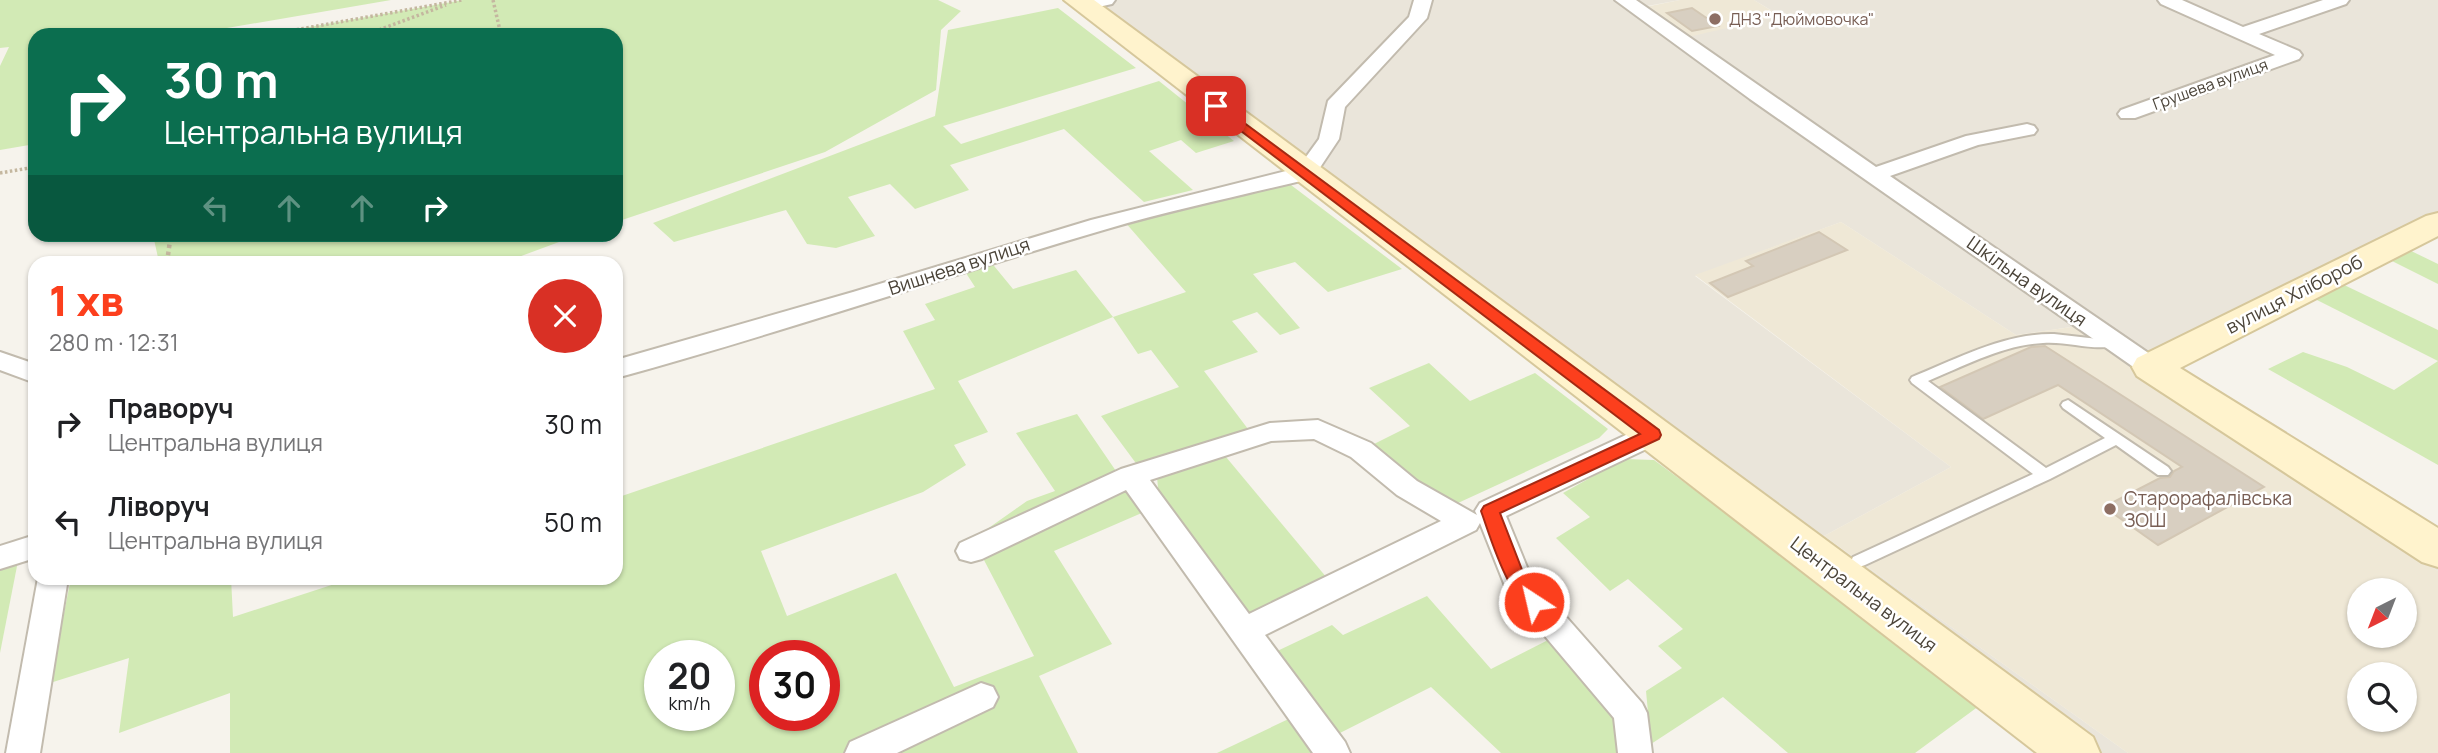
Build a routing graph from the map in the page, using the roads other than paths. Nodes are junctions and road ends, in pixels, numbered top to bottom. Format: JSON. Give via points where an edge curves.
{"nodes":[{"id":1,"x":1423,"y":0,"type":"edge"},
{"id":2,"x":1624,"y":0,"type":"edge"},
{"id":3,"x":2167,"y":0,"type":"edge"},
{"id":4,"x":2340,"y":0,"type":"edge"},
{"id":5,"x":1089,"y":2,"type":"edge"},
{"id":6,"x":2243,"y":33,"type":"junction"},
{"id":7,"x":2128,"y":114,"type":"dead end"},
{"id":8,"x":2027,"y":130,"type":"dead end"},
{"id":9,"x":1305,"y":173,"type":"junction"},
{"id":10,"x":1873,"y":175,"type":"junction"},
{"id":11,"x":2438,"y":223,"type":"edge"},
{"id":12,"x":2115,"y":342,"type":"junction"},
{"id":13,"x":0,"y":360,"type":"edge"},
{"id":14,"x":623,"y":367,"type":"edge"},
{"id":15,"x":2151,"y":367,"type":"junction"},
{"id":16,"x":28,"y":371,"type":"edge"},
{"id":17,"x":2068,"y":405,"type":"dead end"},
{"id":18,"x":1653,"y":435,"type":"junction"},
{"id":19,"x":2116,"y":439,"type":"junction"},
{"id":20,"x":2163,"y":471,"type":"dead end"},
{"id":21,"x":2045,"y":475,"type":"junction"},
{"id":22,"x":1131,"y":476,"type":"junction"},
{"id":23,"x":1478,"y":516,"type":"junction"},
{"id":24,"x":28,"y":548,"type":"edge"},
{"id":25,"x":2438,"y":550,"type":"edge"},
{"id":26,"x":971,"y":551,"type":"dead end"},
{"id":27,"x":0,"y":558,"type":"edge"},
{"id":28,"x":1859,"y":561,"type":"dead end"},
{"id":29,"x":52,"y":585,"type":"edge"},
{"id":30,"x":1245,"y":629,"type":"junction"},
{"id":31,"x":981,"y":697,"type":"dead end"},
{"id":32,"x":23,"y":753,"type":"edge"},
{"id":33,"x":862,"y":753,"type":"edge"},
{"id":34,"x":1333,"y":753,"type":"edge"},
{"id":35,"x":1635,"y":753,"type":"edge"},
{"id":36,"x":2075,"y":753,"type":"edge"}],
"edges":[{"from":1,"to":9,"type":"street","via":[[1418,18],[1335,105],[1328,139]]},
{"from":2,"to":10,"type":"street","name":"Шкільна вулиця"},
{"from":3,"to":6,"type":"street"},
{"from":4,"to":6,"type":"street"},
{"from":5,"to":9,"type":"main road","name":"Центральна вулиця"},
{"from":6,"to":7,"type":"street","name":"Грушева вулиця","via":[[2292,55]]},
{"from":8,"to":10,"type":"street","via":[[1973,140]]},
{"from":9,"to":14,"type":"street","name":"Вишнева вулиця","via":[[1047,238]]},
{"from":9,"to":18,"type":"main road","name":"Центральна вулиця"},
{"from":10,"to":12,"type":"street","name":"Шкільна вулиця"},
{"from":11,"to":15,"type":"main road","name":"вулиця Хлібороб"},
{"from":12,"to":15,"type":"street","name":"Шкільна вулиця"},
{"from":12,"to":21,"type":"lane","via":[[2104,345],[2046,338],[2015,343],[1917,380]]},
{"from":13,"to":16,"type":"street"},
{"from":15,"to":25,"type":"main road","name":"Шкільна вулиця"},
{"from":17,"to":19,"type":"lane"},
{"from":18,"to":23,"type":"street"},
{"from":18,"to":36,"type":"main road","name":"Центральна вулиця"},
{"from":19,"to":20,"type":"lane"},
{"from":19,"to":21,"type":"lane"},
{"from":21,"to":28,"type":"lane"},
{"from":22,"to":23,"type":"street","via":[[1270,432],[1318,429],[1361,450],[1407,488]]},
{"from":22,"to":26,"type":"street"},
{"from":22,"to":30,"type":"street"},
{"from":23,"to":30,"type":"street"},
{"from":23,"to":35,"type":"street","via":[[1518,583],[1630,713]]},
{"from":24,"to":27,"type":"street"},
{"from":29,"to":32,"type":"street"},
{"from":30,"to":34,"type":"street"},
{"from":31,"to":33,"type":"street"}]}
